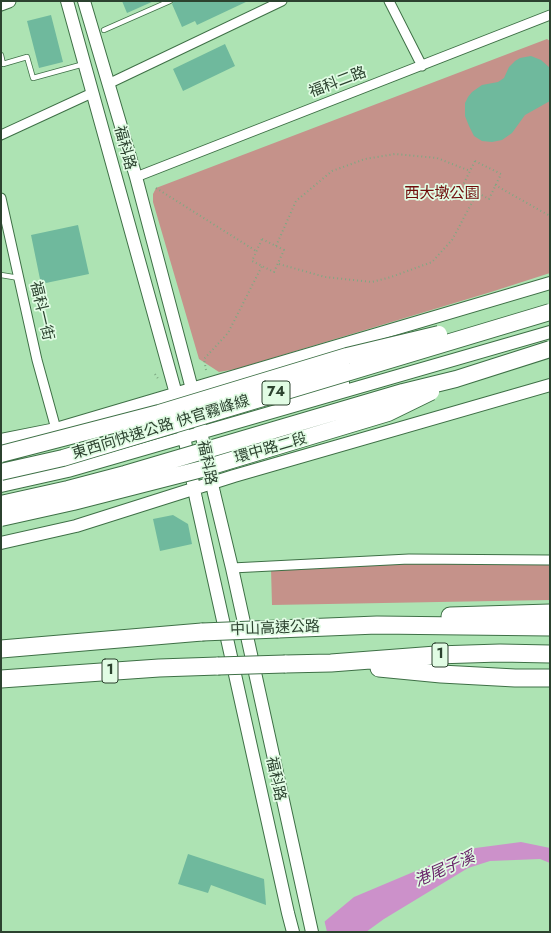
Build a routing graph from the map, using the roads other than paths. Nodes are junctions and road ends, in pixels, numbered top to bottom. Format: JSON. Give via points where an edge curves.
{"nodes":[{"id":1,"x":9,"y":1,"type":"edge"},
{"id":2,"x":67,"y":1,"type":"edge"},
{"id":3,"x":84,"y":1,"type":"edge"},
{"id":4,"x":170,"y":1,"type":"edge"},
{"id":5,"x":282,"y":1,"type":"edge"},
{"id":6,"x":389,"y":1,"type":"edge"},
{"id":7,"x":1,"y":4,"type":"edge"},
{"id":8,"x":550,"y":15,"type":"edge"},
{"id":9,"x":104,"y":30,"type":"dead end"},
{"id":10,"x":1,"y":55,"type":"edge"},
{"id":11,"x":84,"y":64,"type":"junction"},
{"id":12,"x":422,"y":66,"type":"junction"},
{"id":13,"x":108,"y":84,"type":"junction"},
{"id":14,"x":92,"y":93,"type":"junction"},
{"id":15,"x":1,"y":135,"type":"edge"},
{"id":16,"x":136,"y":178,"type":"junction"},
{"id":17,"x":1,"y":198,"type":"edge"},
{"id":18,"x":1,"y":275,"type":"edge"},
{"id":19,"x":19,"y":278,"type":"junction"},
{"id":20,"x":550,"y":283,"type":"edge"},
{"id":21,"x":550,"y":312,"type":"edge"},
{"id":22,"x":531,"y":317,"type":"junction"},
{"id":23,"x":550,"y":324,"type":"edge"},
{"id":24,"x":550,"y":332,"type":"edge"},
{"id":25,"x":550,"y":349,"type":"edge"},
{"id":26,"x":456,"y":380,"type":"junction"},
{"id":27,"x":550,"y":385,"type":"edge"},
{"id":28,"x":192,"y":389,"type":"junction"},
{"id":29,"x":176,"y":394,"type":"junction"},
{"id":30,"x":200,"y":428,"type":"junction"},
{"id":31,"x":56,"y":429,"type":"junction"},
{"id":32,"x":183,"y":433,"type":"junction"},
{"id":33,"x":1,"y":440,"type":"edge"},
{"id":34,"x":1,"y":454,"type":"edge"},
{"id":35,"x":1,"y":472,"type":"edge"},
{"id":36,"x":1,"y":475,"type":"edge"},
{"id":37,"x":212,"y":484,"type":"junction"},
{"id":38,"x":1,"y":486,"type":"edge"},
{"id":39,"x":194,"y":490,"type":"junction"},
{"id":40,"x":1,"y":504,"type":"edge"},
{"id":41,"x":1,"y":518,"type":"edge"},
{"id":42,"x":1,"y":543,"type":"edge"},
{"id":43,"x":550,"y":560,"type":"edge"},
{"id":44,"x":232,"y":568,"type":"junction"},
{"id":45,"x":550,"y":614,"type":"edge"},
{"id":46,"x":377,"y":625,"type":"junction"},
{"id":47,"x":550,"y":627,"type":"edge"},
{"id":48,"x":1,"y":649,"type":"edge"},
{"id":49,"x":550,"y":654,"type":"edge"},
{"id":50,"x":331,"y":663,"type":"junction"},
{"id":51,"x":550,"y":678,"type":"edge"},
{"id":52,"x":1,"y":679,"type":"edge"},
{"id":53,"x":293,"y":932,"type":"edge"},
{"id":54,"x":312,"y":932,"type":"edge"}],
"edges":[{"from":1,"to":7,"type":"main road"},
{"from":2,"to":11,"type":"street","name":"福科路"},
{"from":3,"to":13,"type":"street","name":"福科路"},
{"from":4,"to":9,"type":"lane"},
{"from":5,"to":13,"type":"street"},
{"from":6,"to":12,"type":"street"},
{"from":8,"to":12,"type":"street","name":"福科二路"},
{"from":10,"to":11,"type":"lane","via":[[4,64],[27,57],[33,78]]},
{"from":11,"to":14,"type":"street","name":"福科路"},
{"from":12,"to":16,"type":"street","name":"福科二路"},
{"from":13,"to":16,"type":"street","name":"福科路"},
{"from":14,"to":15,"type":"street"},
{"from":14,"to":29,"type":"street","name":"福科路"},
{"from":16,"to":28,"type":"street","name":"福科路"},
{"from":17,"to":19,"type":"street","name":"福科一街"},
{"from":18,"to":19,"type":"lane"},
{"from":19,"to":31,"type":"street","name":"福科一街","via":[[37,360]]},
{"from":20,"to":28,"type":"street"},
{"from":21,"to":22,"type":"highway","name":"東西向快速公路 快官霧峰線","number":"74","bridge":true},
{"from":22,"to":34,"type":"highway","number":"74","bridge":true,"via":[[347,356],[159,413]]},
{"from":22,"to":35,"type":"highway","name":"東西向快速公路 快官霧峰線","number":"74","bridge":true,"via":[[63,458]]},
{"from":23,"to":30,"type":"street"},
{"from":24,"to":30,"type":"street"},
{"from":25,"to":26,"type":"highway","number":"74","bridge":true},
{"from":26,"to":40,"type":"highway","number":"74","bridge":true,"via":[[402,392],[125,474]]},
{"from":26,"to":41,"type":"highway","number":"74","bridge":true,"via":[[388,412],[232,460],[73,502]]},
{"from":27,"to":37,"type":"street","name":"環中路二段"},
{"from":28,"to":29,"type":"street"},
{"from":28,"to":30,"type":"street","name":"福科路"},
{"from":29,"to":31,"type":"street"},
{"from":29,"to":32,"type":"street","name":"福科路"},
{"from":30,"to":32,"type":"street"},
{"from":30,"to":37,"type":"street","name":"福科路"},
{"from":31,"to":33,"type":"street"},
{"from":32,"to":36,"type":"street"},
{"from":32,"to":38,"type":"street","via":[[68,471]]},
{"from":32,"to":39,"type":"street","name":"福科路"},
{"from":37,"to":39,"type":"street","name":"環中路二段"},
{"from":37,"to":44,"type":"street","name":"福科路"},
{"from":39,"to":42,"type":"street","name":"環中路二段","via":[[76,526]]},
{"from":39,"to":53,"type":"street","name":"福科路"},
{"from":43,"to":44,"type":"street","via":[[409,559]]},
{"from":44,"to":54,"type":"street","name":"福科路"},
{"from":45,"to":46,"type":"highway","via":[[445,616]]},
{"from":46,"to":47,"type":"highway","name":"中山高速公路","number":"1"},
{"from":46,"to":48,"type":"highway","name":"中山高速公路","number":"1","bridge":true,"via":[[202,632]]},
{"from":49,"to":50,"type":"highway","number":"1","via":[[436,655]]},
{"from":50,"to":51,"type":"highway","via":[[441,674]]},
{"from":50,"to":52,"type":"highway","number":"1","bridge":true,"via":[[151,669]]}]}
